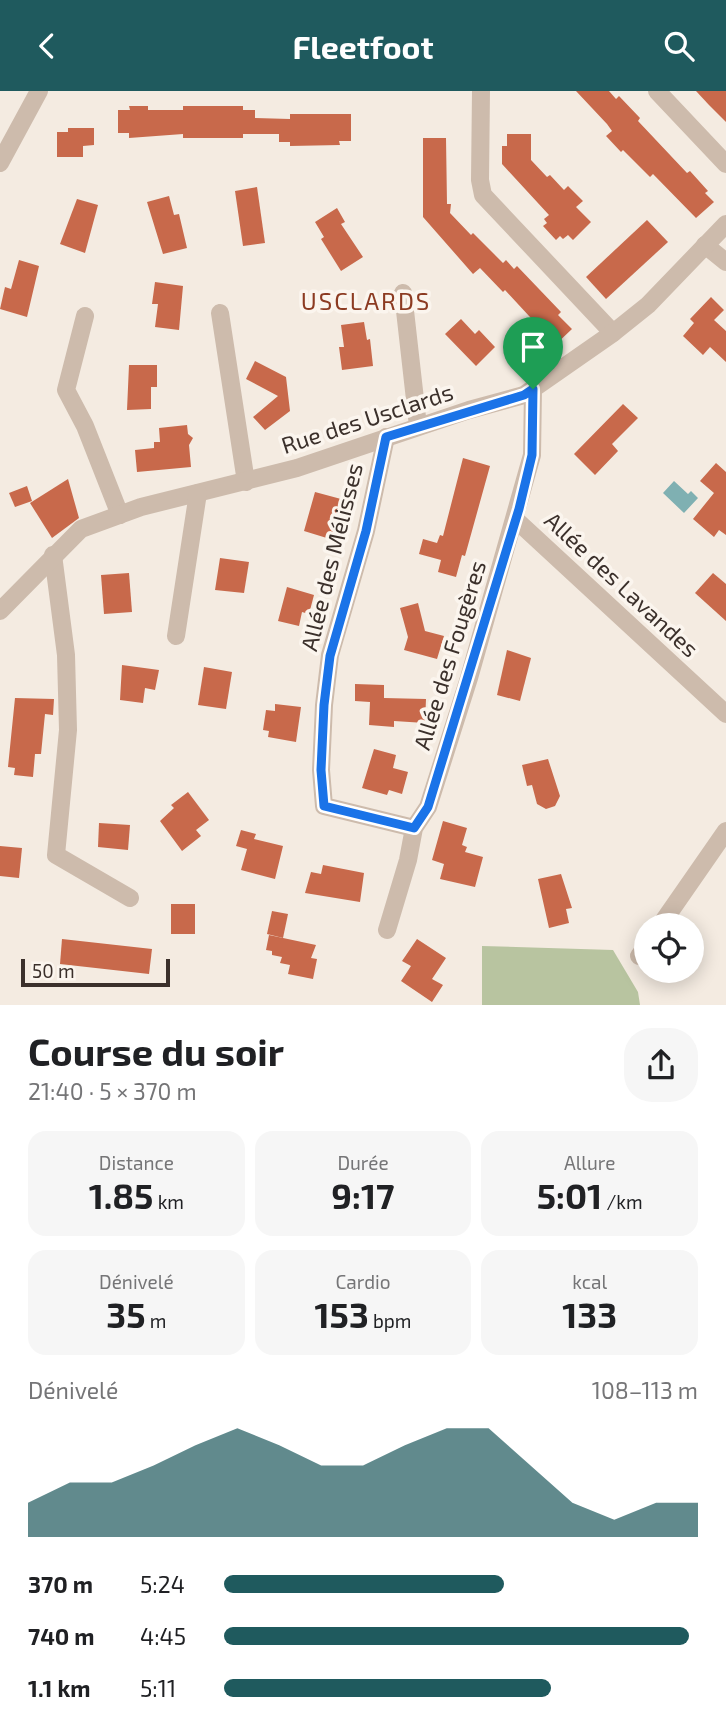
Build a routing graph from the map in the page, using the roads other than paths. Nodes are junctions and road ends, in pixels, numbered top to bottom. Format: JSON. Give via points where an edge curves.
{"nodes":[{"id":1,"x":39,"y":91,"type":"edge"},
{"id":2,"x":481,"y":91,"type":"edge"},
{"id":3,"x":657,"y":91,"type":"edge"},
{"id":4,"x":0,"y":163,"type":"edge"},
{"id":5,"x":726,"y":164,"type":"edge"},
{"id":6,"x":726,"y":224,"type":"edge"},
{"id":7,"x":705,"y":246,"type":"junction"},
{"id":8,"x":726,"y":263,"type":"edge"},
{"id":9,"x":402,"y":293,"type":"dead end"},
{"id":10,"x":220,"y":313,"type":"dead end"},
{"id":11,"x":85,"y":316,"type":"dead end"},
{"id":12,"x":612,"y":333,"type":"junction"},
{"id":13,"x":533,"y":389,"type":"junction"},
{"id":14,"x":418,"y":426,"type":"junction"},
{"id":15,"x":386,"y":437,"type":"junction"},
{"id":16,"x":246,"y":482,"type":"junction"},
{"id":17,"x":198,"y":493,"type":"junction"},
{"id":18,"x":120,"y":515,"type":"junction"},
{"id":19,"x":515,"y":519,"type":"junction"},
{"id":20,"x":53,"y":555,"type":"junction"},
{"id":21,"x":0,"y":611,"type":"edge"},
{"id":22,"x":176,"y":636,"type":"dead end"},
{"id":23,"x":726,"y":714,"type":"edge"},
{"id":24,"x":414,"y":828,"type":"junction"},
{"id":25,"x":726,"y":831,"type":"edge"},
{"id":26,"x":130,"y":898,"type":"dead end"},
{"id":27,"x":669,"y":913,"type":"edge"},
{"id":28,"x":387,"y":930,"type":"dead end"}],
"edges":[{"from":1,"to":4,"type":"street"},
{"from":2,"to":12,"type":"street","via":[[483,195]]},
{"from":3,"to":5,"type":"street"},
{"from":6,"to":7,"type":"street","name":"Rue des Usclards"},
{"from":7,"to":8,"type":"street"},
{"from":7,"to":12,"type":"street","name":"Rue des Usclards","via":[[648,305]]},
{"from":9,"to":14,"type":"street"},
{"from":10,"to":16,"type":"street"},
{"from":11,"to":18,"type":"street","via":[[66,390]]},
{"from":12,"to":13,"type":"street","name":"Rue des Usclards"},
{"from":13,"to":14,"type":"street","name":"Rue des Usclards"},
{"from":13,"to":19,"type":"street","name":"Allée des Fougères","via":[[532,455]]},
{"from":14,"to":15,"type":"street","name":"Rue des Usclards"},
{"from":15,"to":16,"type":"street","name":"Rue des Usclards"},
{"from":15,"to":24,"type":"street","name":"Allée des Mélisses","via":[[366,531],[330,656],[321,770],[324,806]]},
{"from":16,"to":17,"type":"street","name":"Rue des Usclards"},
{"from":17,"to":18,"type":"street","name":"Rue des Usclards"},
{"from":17,"to":22,"type":"street"},
{"from":18,"to":20,"type":"street","name":"Rue des Usclards","via":[[81,529]]},
{"from":19,"to":23,"type":"street","name":"Allée des Lavandes"},
{"from":19,"to":24,"type":"street","name":"Allée des Fougères","via":[[428,807]]},
{"from":20,"to":21,"type":"street","name":"Rue des Usclards"},
{"from":20,"to":26,"type":"street","via":[[66,656],[68,730],[56,855]]},
{"from":24,"to":28,"type":"street","name":"Allée des Fougères"},
{"from":25,"to":27,"type":"street"}]}
